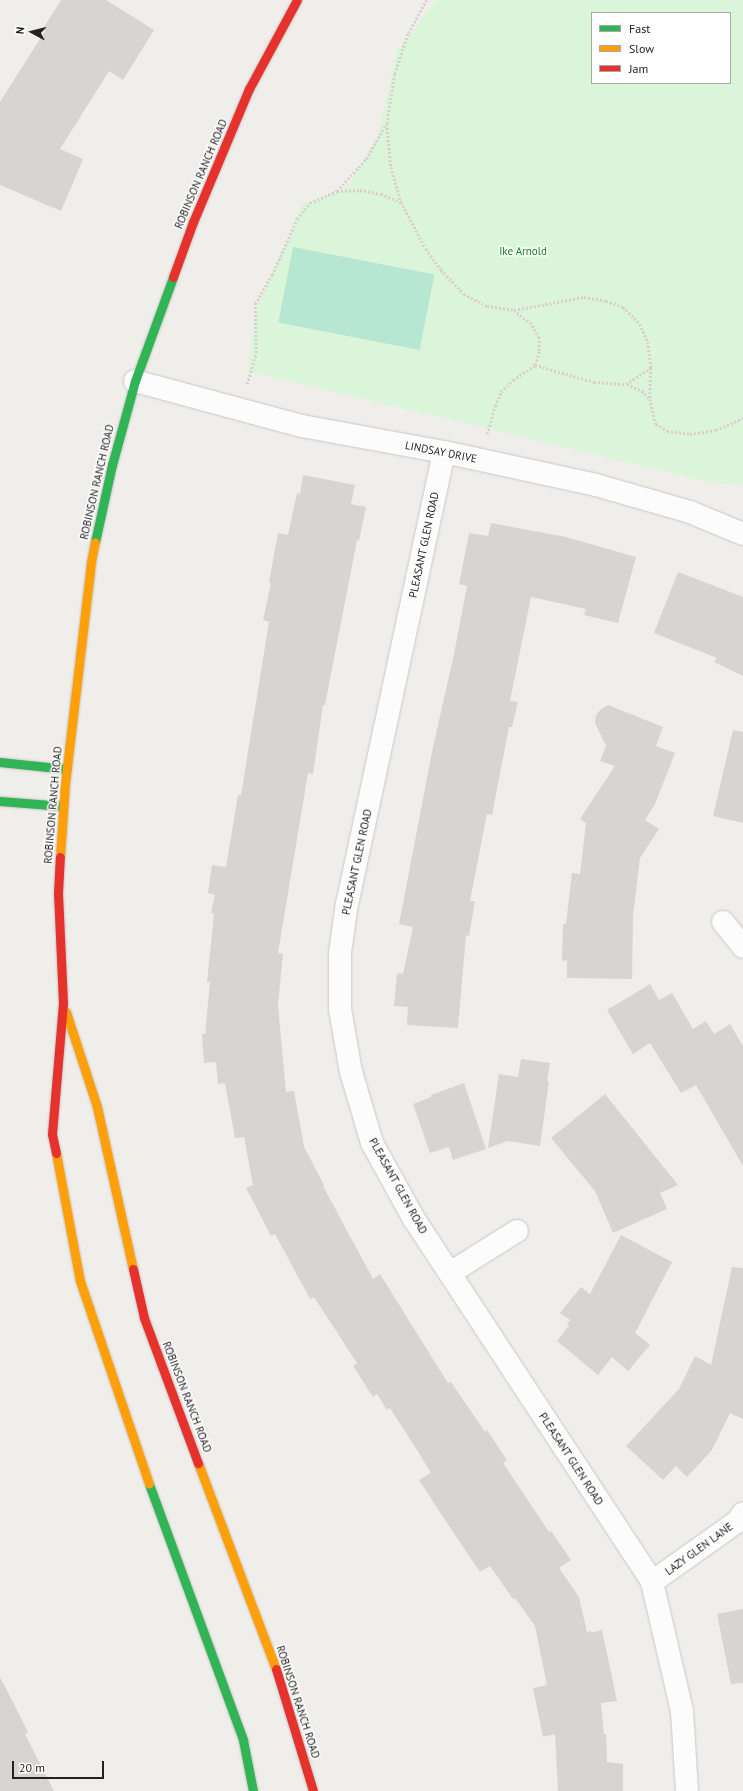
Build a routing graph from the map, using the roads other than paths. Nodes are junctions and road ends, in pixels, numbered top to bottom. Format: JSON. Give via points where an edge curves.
{"nodes":[{"id":1,"x":297,"y":0,"type":"edge"},
{"id":2,"x":135,"y":381,"type":"junction"},
{"id":3,"x":444,"y":452,"type":"junction"},
{"id":4,"x":743,"y":534,"type":"edge"},
{"id":5,"x":0,"y":762,"type":"edge"},
{"id":6,"x":66,"y":769,"type":"junction"},
{"id":7,"x":0,"y":801,"type":"edge"},
{"id":8,"x":63,"y":806,"type":"junction"},
{"id":9,"x":723,"y":922,"type":"dead end"},
{"id":10,"x":743,"y":947,"type":"edge"},
{"id":11,"x":63,"y":1003,"type":"junction"},
{"id":12,"x":517,"y":1231,"type":"dead end"},
{"id":13,"x":450,"y":1273,"type":"junction"},
{"id":14,"x":743,"y":1513,"type":"edge"},
{"id":15,"x":652,"y":1582,"type":"junction"},
{"id":16,"x":253,"y":1791,"type":"edge"},
{"id":17,"x":313,"y":1791,"type":"edge"},
{"id":18,"x":687,"y":1791,"type":"edge"}],
"edges":[{"from":1,"to":2,"type":"street","name":"ROBINSON RANCH ROAD","via":[[249,89],[192,222]]},
{"from":2,"to":3,"type":"street","name":"LINDSAY DRIVE","via":[[302,426]]},
{"from":2,"to":6,"type":"street","name":"ROBINSON RANCH ROAD","via":[[112,465],[92,562]]},
{"from":3,"to":4,"type":"street","name":"LINDSAY DRIVE","via":[[596,485],[690,512]]},
{"from":3,"to":13,"type":"street","name":"PLEASANT GLEN ROAD","via":[[347,903],[340,953],[340,1009],[351,1072],[372,1143],[414,1219]]},
{"from":5,"to":6,"type":"street"},
{"from":6,"to":8,"type":"street","name":"ROBINSON RANCH ROAD"},
{"from":7,"to":8,"type":"street"},
{"from":8,"to":11,"type":"street","name":"ROBINSON RANCH ROAD","via":[[58,893]]},
{"from":9,"to":10,"type":"street"},
{"from":11,"to":16,"type":"street","name":"ROBINSON RANCH ROAD","via":[[52,1134],[80,1281],[136,1446],[242,1740]]},
{"from":11,"to":17,"type":"street","name":"ROBINSON RANCH ROAD","via":[[97,1107],[144,1318],[280,1680]]},
{"from":12,"to":13,"type":"street"},
{"from":13,"to":15,"type":"street","name":"PLEASANT GLEN ROAD"},
{"from":14,"to":15,"type":"street","name":"LAZY GLEN LANE","via":[[738,1521]]},
{"from":15,"to":18,"type":"street","name":"PLEASANT GLEN ROAD","via":[[682,1711]]}]}
